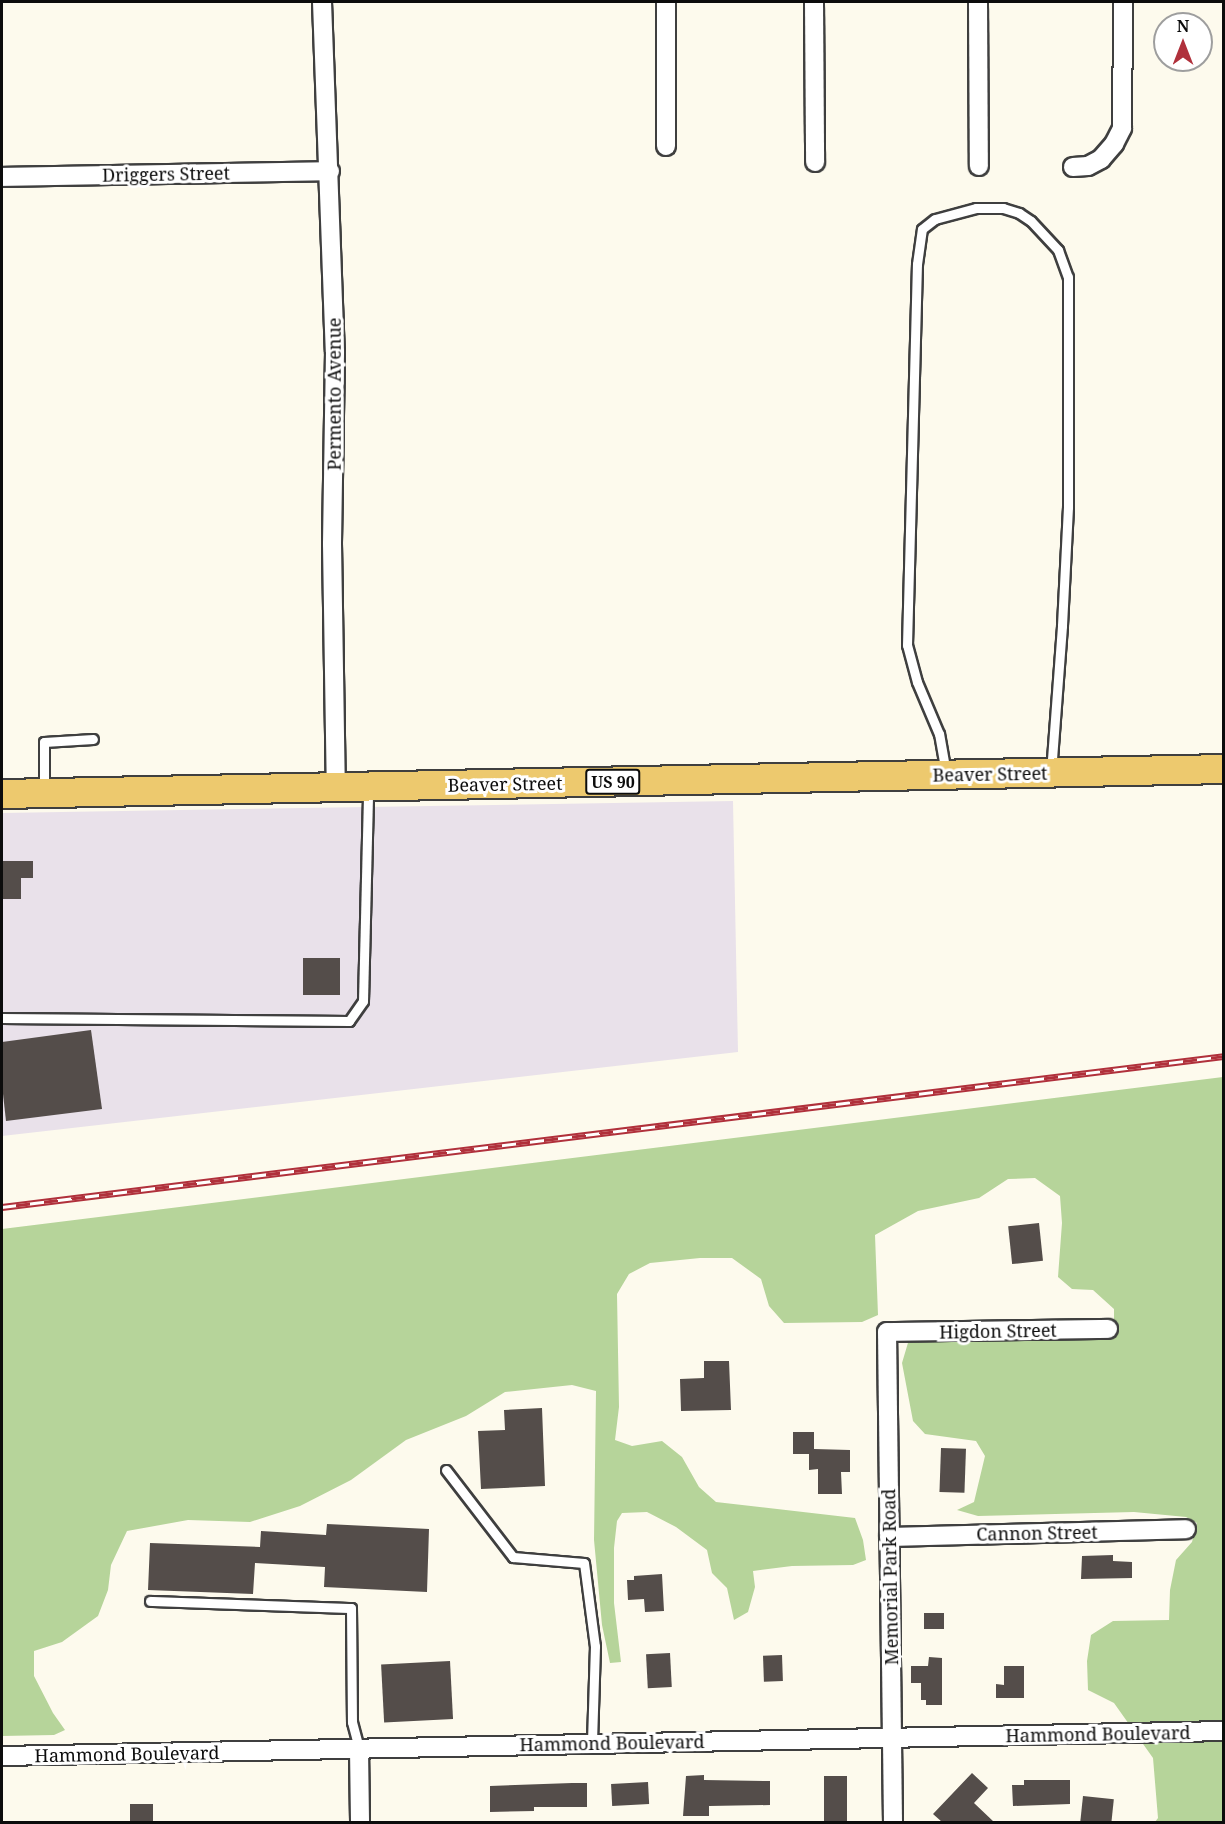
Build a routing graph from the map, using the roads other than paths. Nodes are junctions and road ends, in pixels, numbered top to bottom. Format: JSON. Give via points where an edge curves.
{"nodes":[{"id":1,"x":322,"y":2,"type":"edge"},
{"id":2,"x":666,"y":2,"type":"edge"},
{"id":3,"x":814,"y":2,"type":"edge"},
{"id":4,"x":978,"y":2,"type":"edge"},
{"id":5,"x":1123,"y":2,"type":"edge"},
{"id":6,"x":666,"y":146,"type":"dead end"},
{"id":7,"x":815,"y":162,"type":"dead end"},
{"id":8,"x":979,"y":166,"type":"dead end"},
{"id":9,"x":1073,"y":167,"type":"dead end"},
{"id":10,"x":330,"y":171,"type":"junction"},
{"id":11,"x":2,"y":177,"type":"edge"},
{"id":12,"x":93,"y":739,"type":"dead end"},
{"id":13,"x":1224,"y":769,"type":"edge"},
{"id":14,"x":1050,"y":773,"type":"junction"},
{"id":15,"x":946,"y":775,"type":"junction"},
{"id":16,"x":368,"y":787,"type":"junction"},
{"id":17,"x":336,"y":788,"type":"junction"},
{"id":18,"x":2,"y":794,"type":"edge"},
{"id":19,"x":44,"y":794,"type":"junction"},
{"id":20,"x":2,"y":1018,"type":"edge"},
{"id":21,"x":1108,"y":1329,"type":"dead end"},
{"id":22,"x":887,"y":1332,"type":"joint"},
{"id":23,"x":446,"y":1470,"type":"dead end"},
{"id":24,"x":1185,"y":1529,"type":"dead end"},
{"id":25,"x":889,"y":1537,"type":"junction"},
{"id":26,"x":150,"y":1601,"type":"dead end"},
{"id":27,"x":1224,"y":1731,"type":"edge"},
{"id":28,"x":892,"y":1738,"type":"junction"},
{"id":29,"x":592,"y":1743,"type":"junction"},
{"id":30,"x":359,"y":1749,"type":"junction"},
{"id":31,"x":2,"y":1756,"type":"edge"},
{"id":32,"x":360,"y":1822,"type":"edge"},
{"id":33,"x":893,"y":1822,"type":"edge"}],
"edges":[{"from":1,"to":10,"type":"street","name":"Permento Avenue"},
{"from":2,"to":6,"type":"street"},
{"from":3,"to":7,"type":"street"},
{"from":4,"to":8,"type":"street"},
{"from":5,"to":9,"type":"street","via":[[1122,128],[1101,159],[1088,166]]},
{"from":10,"to":11,"type":"street","name":"Driggers Street"},
{"from":10,"to":17,"type":"street","name":"Permento Avenue","via":[[335,352],[332,556]]},
{"from":12,"to":19,"type":"lane","via":[[44,742]]},
{"from":13,"to":14,"type":"main road","name":"Beaver Street","number":"US 90"},
{"from":14,"to":15,"type":"main road","name":"Beaver Street","number":"US 90"},
{"from":14,"to":15,"type":"lane","via":[[1068,507],[1068,277],[1058,250],[1031,221],[1004,208],[976,208],[935,219],[922,229],[917,264],[907,645],[917,682],[939,734]]},
{"from":15,"to":16,"type":"main road","name":"Beaver Street","number":"US 90"},
{"from":16,"to":17,"type":"main road","name":"Beaver Street","number":"US 90"},
{"from":16,"to":20,"type":"lane","via":[[363,1001],[350,1021]]},
{"from":17,"to":19,"type":"main road","name":"Beaver Street","number":"US 90"},
{"from":18,"to":19,"type":"main road","name":"Beaver Street","number":"US 90"},
{"from":21,"to":22,"type":"street","name":"Higdon Street"},
{"from":22,"to":25,"type":"street","name":"Memorial Park Road"},
{"from":23,"to":29,"type":"lane","via":[[513,1557],[584,1563],[595,1646]]},
{"from":24,"to":25,"type":"street","name":"Cannon Street"},
{"from":25,"to":28,"type":"street","name":"Memorial Park Road"},
{"from":26,"to":30,"type":"lane","via":[[351,1608],[352,1722]]},
{"from":27,"to":28,"type":"street","name":"Hammond Boulevard"},
{"from":28,"to":29,"type":"street","name":"Hammond Boulevard"},
{"from":28,"to":33,"type":"street","name":"Memorial Park Road"},
{"from":29,"to":30,"type":"street","name":"Hammond Boulevard"},
{"from":30,"to":31,"type":"street","name":"Hammond Boulevard"},
{"from":30,"to":32,"type":"street"}]}
